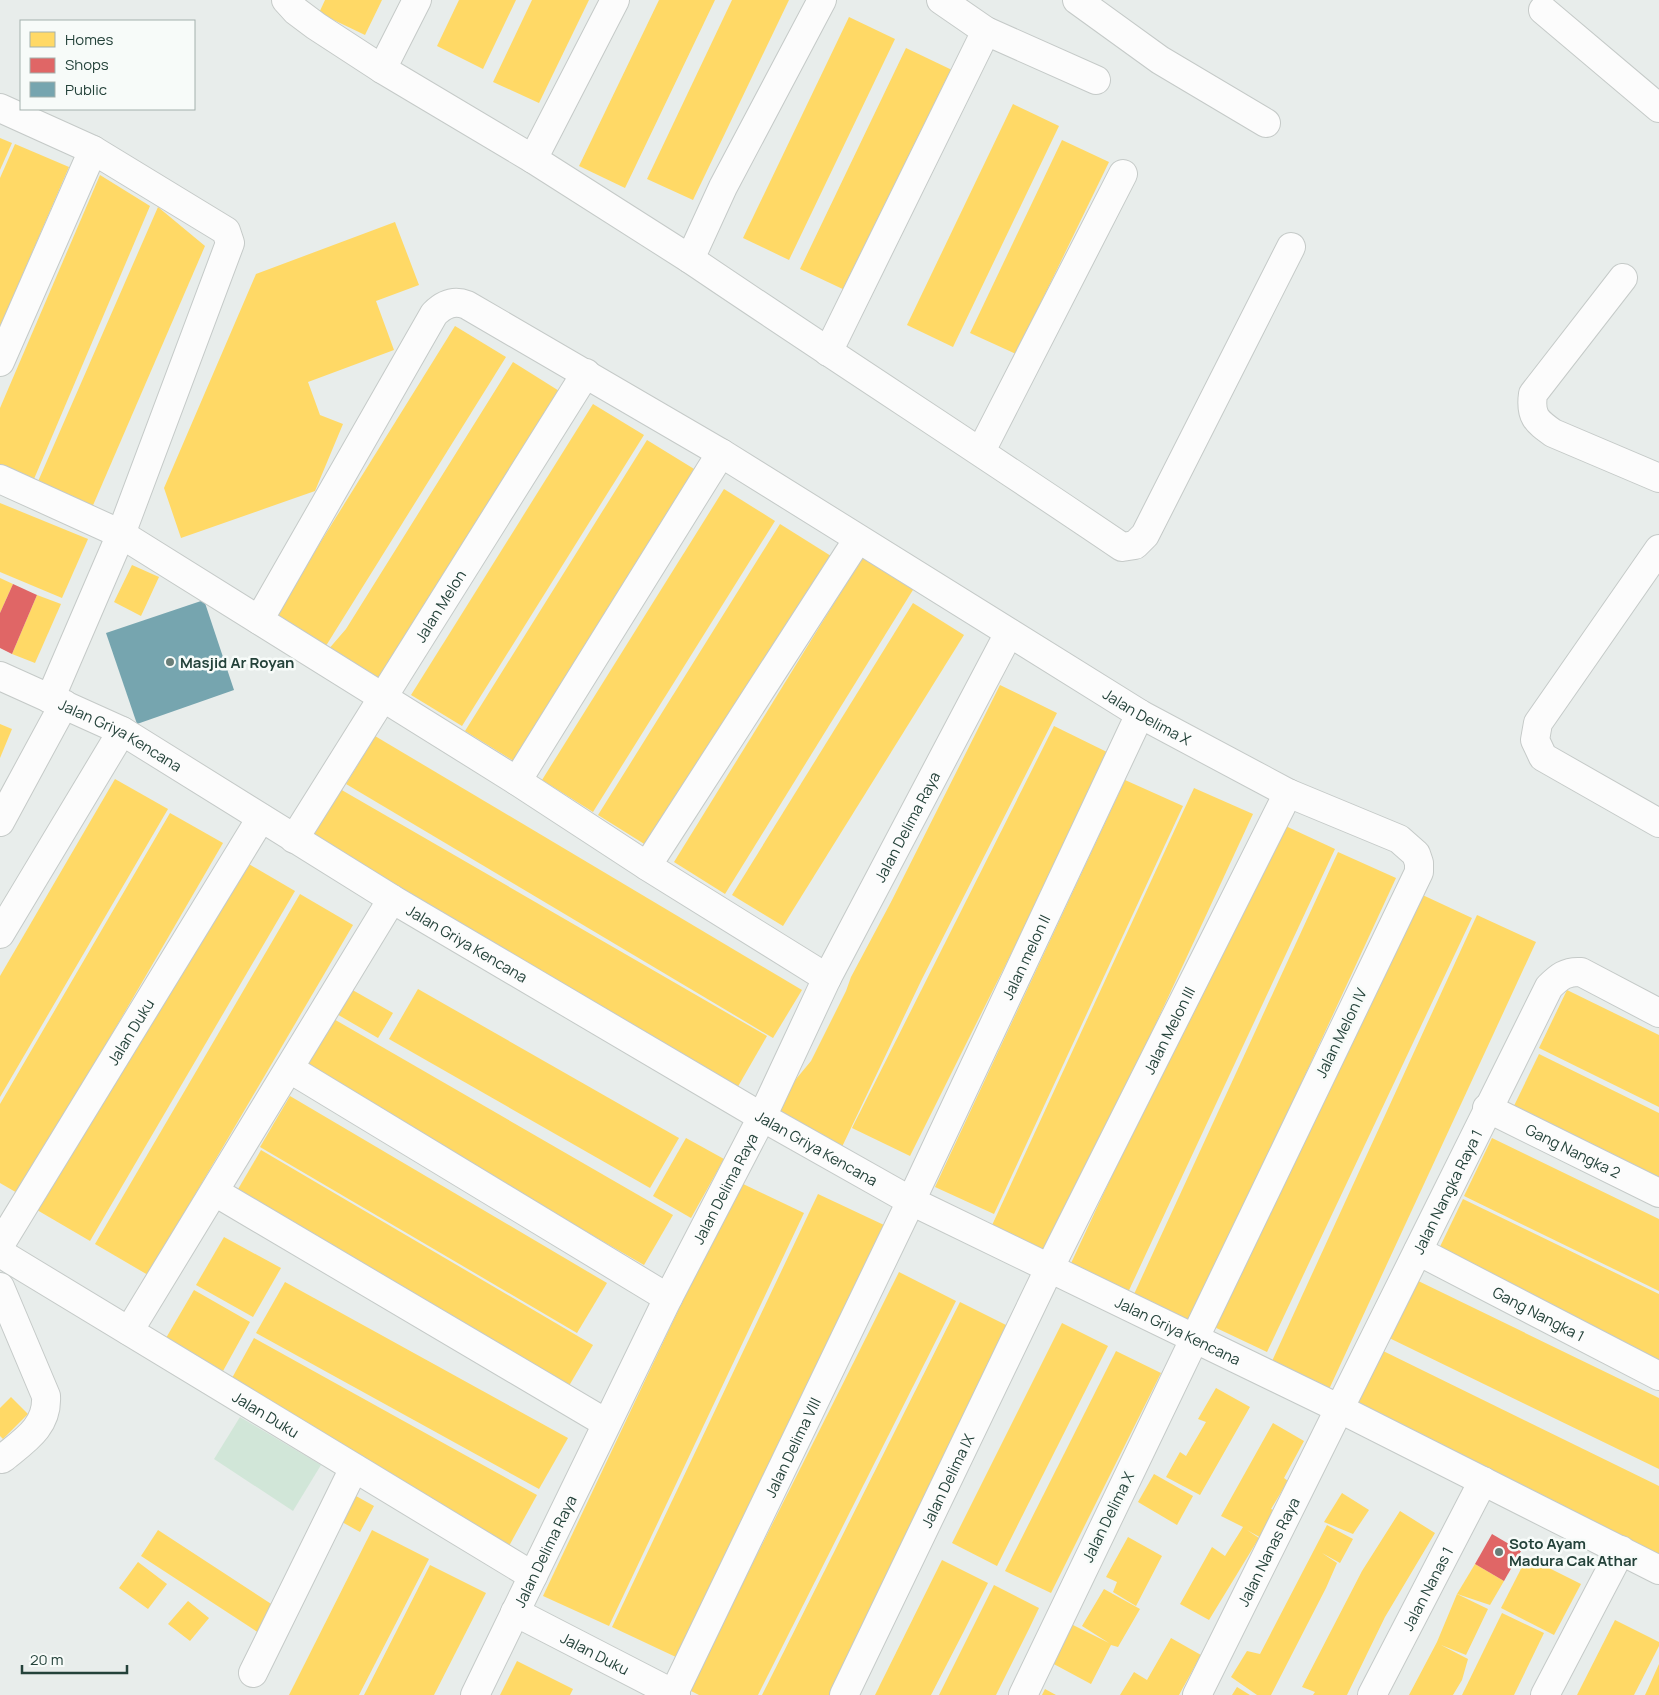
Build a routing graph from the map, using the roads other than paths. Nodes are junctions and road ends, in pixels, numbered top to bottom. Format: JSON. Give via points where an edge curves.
{"nodes":[{"id":1,"x":286,"y":0,"type":"edge"},
{"id":2,"x":417,"y":0,"type":"edge"},
{"id":3,"x":615,"y":0,"type":"edge"},
{"id":4,"x":822,"y":0,"type":"edge"},
{"id":5,"x":941,"y":0,"type":"edge"},
{"id":6,"x":1077,"y":0,"type":"edge"},
{"id":7,"x":1543,"y":10,"type":"dead end"},
{"id":8,"x":986,"y":31,"type":"junction"},
{"id":9,"x":382,"y":69,"type":"junction"},
{"id":10,"x":1096,"y":80,"type":"dead end"},
{"id":11,"x":0,"y":108,"type":"edge"},
{"id":12,"x":1659,"y":108,"type":"edge"},
{"id":13,"x":1266,"y":123,"type":"dead end"},
{"id":14,"x":93,"y":150,"type":"junction"},
{"id":15,"x":533,"y":159,"type":"junction"},
{"id":16,"x":1123,"y":174,"type":"dead end"},
{"id":17,"x":1291,"y":247,"type":"dead end"},
{"id":18,"x":690,"y":259,"type":"junction"},
{"id":19,"x":1623,"y":278,"type":"dead end"},
{"id":20,"x":828,"y":352,"type":"junction"},
{"id":21,"x":0,"y":362,"type":"edge"},
{"id":22,"x":586,"y":373,"type":"junction"},
{"id":23,"x":981,"y":451,"type":"junction"},
{"id":24,"x":721,"y":453,"type":"junction"},
{"id":25,"x":1659,"y":478,"type":"edge"},
{"id":26,"x":0,"y":479,"type":"edge"},
{"id":27,"x":121,"y":534,"type":"junction"},
{"id":28,"x":858,"y":539,"type":"junction"},
{"id":29,"x":1659,"y":549,"type":"edge"},
{"id":30,"x":259,"y":620,"type":"junction"},
{"id":31,"x":1010,"y":633,"type":"junction"},
{"id":32,"x":0,"y":676,"type":"edge"},
{"id":33,"x":381,"y":698,"type":"junction"},
{"id":34,"x":57,"y":701,"type":"junction"},
{"id":35,"x":1140,"y":714,"type":"junction"},
{"id":36,"x":122,"y":731,"type":"junction"},
{"id":37,"x":516,"y":781,"type":"junction"},
{"id":38,"x":1288,"y":793,"type":"junction"},
{"id":39,"x":261,"y":818,"type":"junction"},
{"id":40,"x":0,"y":822,"type":"edge"},
{"id":41,"x":1659,"y":823,"type":"edge"},
{"id":42,"x":294,"y":839,"type":"junction"},
{"id":43,"x":647,"y":866,"type":"junction"},
{"id":44,"x":392,"y":899,"type":"junction"},
{"id":45,"x":0,"y":934,"type":"edge"},
{"id":46,"x":827,"y":978,"type":"junction"},
{"id":47,"x":1659,"y":1013,"type":"edge"},
{"id":48,"x":290,"y":1069,"type":"junction"},
{"id":49,"x":1487,"y":1108,"type":"junction"},
{"id":50,"x":762,"y":1117,"type":"junction"},
{"id":51,"x":215,"y":1192,"type":"junction"},
{"id":52,"x":1659,"y":1193,"type":"edge"},
{"id":53,"x":911,"y":1200,"type":"junction"},
{"id":54,"x":0,"y":1245,"type":"edge"},
{"id":55,"x":1418,"y":1251,"type":"junction"},
{"id":56,"x":0,"y":1253,"type":"edge"},
{"id":57,"x":1050,"y":1267,"type":"junction"},
{"id":58,"x":0,"y":1287,"type":"edge"},
{"id":59,"x":668,"y":1298,"type":"junction"},
{"id":60,"x":130,"y":1332,"type":"junction"},
{"id":61,"x":1193,"y":1339,"type":"junction"},
{"id":62,"x":1659,"y":1376,"type":"edge"},
{"id":63,"x":1338,"y":1408,"type":"junction"},
{"id":64,"x":606,"y":1424,"type":"junction"},
{"id":65,"x":2,"y":1459,"type":"dead end"},
{"id":66,"x":354,"y":1468,"type":"junction"},
{"id":67,"x":1483,"y":1481,"type":"junction"},
{"id":68,"x":1621,"y":1550,"type":"junction"},
{"id":69,"x":1659,"y":1570,"type":"edge"},
{"id":70,"x":533,"y":1576,"type":"junction"},
{"id":71,"x":515,"y":1612,"type":"junction"},
{"id":72,"x":253,"y":1673,"type":"dead end"},
{"id":73,"x":475,"y":1695,"type":"edge"},
{"id":74,"x":674,"y":1695,"type":"edge"},
{"id":75,"x":844,"y":1695,"type":"edge"},
{"id":76,"x":1023,"y":1695,"type":"edge"},
{"id":77,"x":1197,"y":1695,"type":"edge"},
{"id":78,"x":1372,"y":1695,"type":"edge"},
{"id":79,"x":1545,"y":1695,"type":"edge"}],
"edges":[{"from":1,"to":9,"type":"street","via":[[316,26]]},
{"from":2,"to":9,"type":"street"},
{"from":3,"to":15,"type":"street"},
{"from":4,"to":18,"type":"street","via":[[723,187]]},
{"from":5,"to":8,"type":"street"},
{"from":6,"to":13,"type":"street","via":[[1160,60]]},
{"from":7,"to":12,"type":"street"},
{"from":8,"to":10,"type":"street"},
{"from":8,"to":20,"type":"street"},
{"from":9,"to":15,"type":"street"},
{"from":11,"to":14,"type":"street"},
{"from":14,"to":21,"type":"street"},
{"from":14,"to":27,"type":"street","via":[[226,231],[230,237]]},
{"from":15,"to":18,"type":"street"},
{"from":16,"to":23,"type":"street"},
{"from":17,"to":23,"type":"street","via":[[1145,535],[1135,545],[1122,547]]},
{"from":18,"to":20,"type":"street"},
{"from":19,"to":25,"type":"street","via":[[1533,394],[1531,408],[1538,422],[1553,433]]},
{"from":20,"to":23,"type":"street"},
{"from":22,"to":24,"type":"street","name":"Jalan Delima X"},
{"from":22,"to":30,"type":"street","name":"Jalan Delima X","via":[[468,305],[449,303],[440,308]]},
{"from":22,"to":33,"type":"street","name":"Jalan Melon"},
{"from":24,"to":28,"type":"street","name":"Jalan Delima X"},
{"from":24,"to":37,"type":"street"},
{"from":26,"to":27,"type":"street"},
{"from":27,"to":30,"type":"street"},
{"from":27,"to":34,"type":"street"},
{"from":28,"to":31,"type":"street","name":"Jalan Delima X"},
{"from":28,"to":43,"type":"street"},
{"from":29,"to":41,"type":"street","via":[[1538,724],[1535,740],[1542,757]]},
{"from":30,"to":33,"type":"street"},
{"from":31,"to":35,"type":"street","name":"Jalan Delima X"},
{"from":31,"to":46,"type":"street","name":"Jalan Delima Raya"},
{"from":32,"to":34,"type":"street","name":"Jalan Griya Kencana"},
{"from":33,"to":37,"type":"street"},
{"from":33,"to":42,"type":"street","name":"Jalan Melon"},
{"from":34,"to":36,"type":"street","name":"Jalan Griya Kencana"},
{"from":34,"to":40,"type":"street"},
{"from":35,"to":38,"type":"street","name":"Jalan Delima X"},
{"from":35,"to":53,"type":"street","name":"Jalan melon II"},
{"from":36,"to":39,"type":"street","name":"Jalan Griya Kencana"},
{"from":36,"to":45,"type":"street"},
{"from":37,"to":43,"type":"street"},
{"from":38,"to":57,"type":"street","name":"Jalan Melon III"},
{"from":38,"to":61,"type":"street","name":"Jalan Melon IV","via":[[1399,839],[1416,854],[1419,872]]},
{"from":39,"to":42,"type":"street","name":"Jalan Griya Kencana"},
{"from":39,"to":54,"type":"street","name":"Jalan Duku"},
{"from":42,"to":44,"type":"street","name":"Jalan Griya Kencana"},
{"from":43,"to":46,"type":"street"},
{"from":44,"to":48,"type":"street"},
{"from":44,"to":50,"type":"street","name":"Jalan Griya Kencana"},
{"from":46,"to":50,"type":"street","name":"Jalan Delima Raya"},
{"from":47,"to":49,"type":"street","name":"Jalan Nangka Raya 1","via":[[1581,972],[1570,971],[1560,976],[1549,987]]},
{"from":48,"to":51,"type":"street"},
{"from":48,"to":59,"type":"street"},
{"from":49,"to":52,"type":"street","name":"Gang Nangka 2"},
{"from":49,"to":55,"type":"street","name":"Jalan Nangka Raya 1"},
{"from":50,"to":53,"type":"street","name":"Jalan Griya Kencana"},
{"from":50,"to":59,"type":"street","name":"Jalan Delima Raya"},
{"from":51,"to":60,"type":"street"},
{"from":51,"to":64,"type":"street"},
{"from":53,"to":57,"type":"street","name":"Jalan Griya Kencana"},
{"from":53,"to":74,"type":"street","name":"Jalan Delima VIII"},
{"from":55,"to":62,"type":"street","name":"Gang Nangka 1"},
{"from":55,"to":63,"type":"street","name":"Jalan Nangka Raya 1"},
{"from":56,"to":60,"type":"street","name":"Jalan Duku"},
{"from":57,"to":61,"type":"street","name":"Jalan Griya Kencana"},
{"from":57,"to":75,"type":"street","name":"Jalan Delima IX"},
{"from":58,"to":65,"type":"street","via":[[47,1404],[36,1430]]},
{"from":59,"to":64,"type":"street","name":"Jalan Delima Raya"},
{"from":60,"to":66,"type":"street","name":"Jalan Duku"},
{"from":61,"to":63,"type":"street","name":"Jalan Griya Kencana"},
{"from":61,"to":76,"type":"street","name":"Jalan Delima X"},
{"from":63,"to":67,"type":"street","name":"Jalan Griya Kencana"},
{"from":63,"to":77,"type":"street","name":"Jalan Nanas Raya"},
{"from":64,"to":70,"type":"street","name":"Jalan Delima Raya"},
{"from":66,"to":70,"type":"street","name":"Jalan Duku"},
{"from":66,"to":72,"type":"street"},
{"from":67,"to":68,"type":"street","name":"Jalan Griya Kencana"},
{"from":67,"to":78,"type":"street","name":"Jalan Nanas 1"},
{"from":68,"to":69,"type":"street","name":"Jalan Griya Kencana"},
{"from":68,"to":79,"type":"street"},
{"from":70,"to":71,"type":"street","name":"Jalan Delima Raya"},
{"from":71,"to":73,"type":"street","name":"Jalan Delima Raya"},
{"from":71,"to":74,"type":"street","name":"Jalan Duku"}]}
